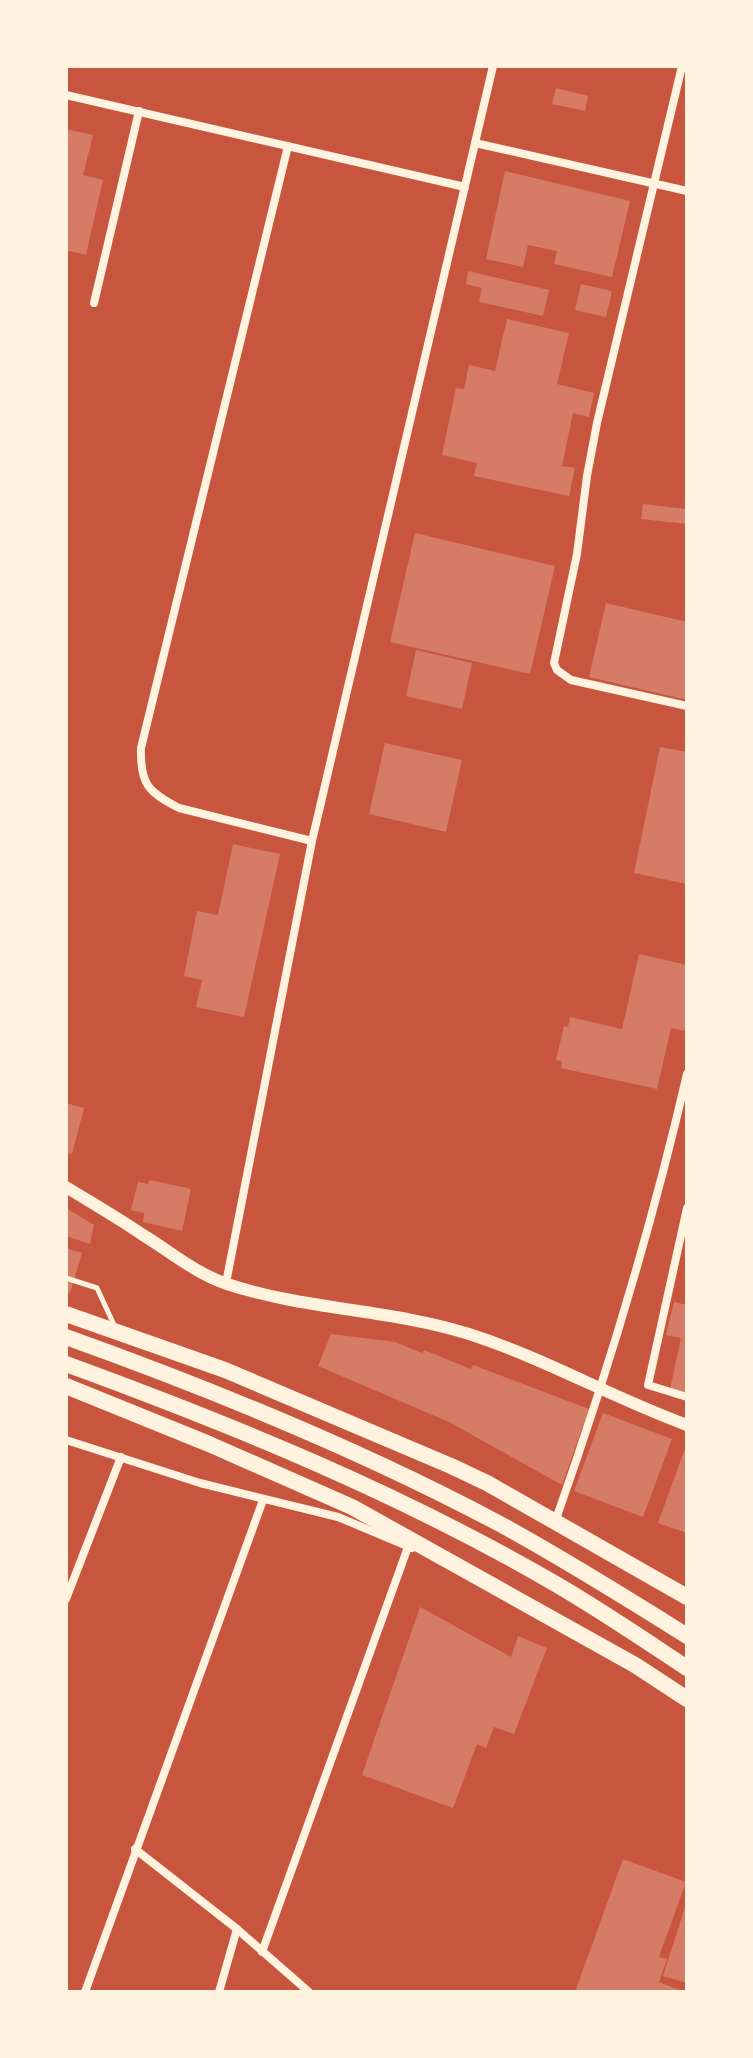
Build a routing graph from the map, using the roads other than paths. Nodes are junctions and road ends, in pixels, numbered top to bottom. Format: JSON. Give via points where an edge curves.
{"nodes":[{"id":1,"x":493,"y":66,"type":"edge"},
{"id":2,"x":682,"y":66,"type":"edge"},
{"id":3,"x":66,"y":95,"type":"edge"},
{"id":4,"x":139,"y":111,"type":"junction"},
{"id":5,"x":475,"y":143,"type":"junction"},
{"id":6,"x":288,"y":146,"type":"junction"},
{"id":7,"x":653,"y":183,"type":"junction"},
{"id":8,"x":465,"y":187,"type":"junction"},
{"id":9,"x":687,"y":191,"type":"edge"},
{"id":10,"x":94,"y":303,"type":"dead end"},
{"id":11,"x":687,"y":706,"type":"edge"},
{"id":12,"x":312,"y":841,"type":"junction"},
{"id":13,"x":687,"y":1074,"type":"edge"},
{"id":14,"x":66,"y":1187,"type":"edge"},
{"id":15,"x":687,"y":1208,"type":"edge"},
{"id":16,"x":66,"y":1278,"type":"edge"},
{"id":17,"x":226,"y":1283,"type":"junction"},
{"id":18,"x":66,"y":1314,"type":"edge"},
{"id":19,"x":117,"y":1331,"type":"junction"},
{"id":20,"x":66,"y":1337,"type":"edge"},
{"id":21,"x":66,"y":1364,"type":"edge"},
{"id":22,"x":66,"y":1386,"type":"edge"},
{"id":23,"x":601,"y":1391,"type":"junction"},
{"id":24,"x":687,"y":1397,"type":"edge"},
{"id":25,"x":687,"y":1425,"type":"edge"},
{"id":26,"x":66,"y":1440,"type":"edge"},
{"id":27,"x":121,"y":1457,"type":"junction"},
{"id":28,"x":263,"y":1500,"type":"junction"},
{"id":29,"x":555,"y":1522,"type":"junction"},
{"id":30,"x":408,"y":1547,"type":"junction"},
{"id":31,"x":492,"y":1585,"type":"junction"},
{"id":32,"x":687,"y":1597,"type":"edge"},
{"id":33,"x":66,"y":1599,"type":"edge"},
{"id":34,"x":687,"y":1636,"type":"edge"},
{"id":35,"x":687,"y":1668,"type":"edge"},
{"id":36,"x":687,"y":1699,"type":"edge"},
{"id":37,"x":135,"y":1849,"type":"junction"},
{"id":38,"x":237,"y":1929,"type":"junction"},
{"id":39,"x":262,"y":1952,"type":"junction"},
{"id":40,"x":85,"y":1992,"type":"edge"},
{"id":41,"x":219,"y":1992,"type":"edge"},
{"id":42,"x":309,"y":1992,"type":"edge"}],
"edges":[{"from":1,"to":5,"type":"street"},
{"from":2,"to":7,"type":"street"},
{"from":3,"to":4,"type":"street"},
{"from":4,"to":6,"type":"street"},
{"from":4,"to":10,"type":"street"},
{"from":5,"to":7,"type":"street"},
{"from":5,"to":8,"type":"street"},
{"from":6,"to":8,"type":"street"},
{"from":6,"to":12,"type":"street","via":[[141,765],[149,788],[179,808]]},
{"from":7,"to":9,"type":"street"},
{"from":7,"to":11,"type":"street","via":[[597,423],[554,663],[571,680]]},
{"from":8,"to":12,"type":"street"},
{"from":12,"to":17,"type":"street"},
{"from":13,"to":23,"type":"street"},
{"from":14,"to":17,"type":"street","via":[[192,1268]]},
{"from":15,"to":24,"type":"street","via":[[648,1385]]},
{"from":16,"to":19,"type":"lane","via":[[97,1288]]},
{"from":17,"to":23,"type":"street","via":[[467,1334]]},
{"from":18,"to":19,"type":"highway"},
{"from":19,"to":29,"type":"highway","via":[[365,1428],[487,1483]]},
{"from":20,"to":34,"type":"highway","via":[[291,1424],[416,1482],[540,1546]]},
{"from":21,"to":35,"type":"highway","via":[[247,1434],[408,1506],[555,1583]]},
{"from":22,"to":31,"type":"highway","via":[[352,1507]]},
{"from":23,"to":25,"type":"street"},
{"from":23,"to":29,"type":"street"},
{"from":26,"to":27,"type":"street"},
{"from":27,"to":28,"type":"street"},
{"from":27,"to":33,"type":"street"},
{"from":28,"to":30,"type":"street","via":[[338,1517]]},
{"from":28,"to":37,"type":"street"},
{"from":29,"to":32,"type":"highway"},
{"from":30,"to":31,"type":"street"},
{"from":30,"to":39,"type":"street"},
{"from":31,"to":36,"type":"highway"},
{"from":37,"to":38,"type":"street"},
{"from":37,"to":40,"type":"street"},
{"from":38,"to":39,"type":"street"},
{"from":38,"to":41,"type":"street"},
{"from":39,"to":42,"type":"street"}]}
